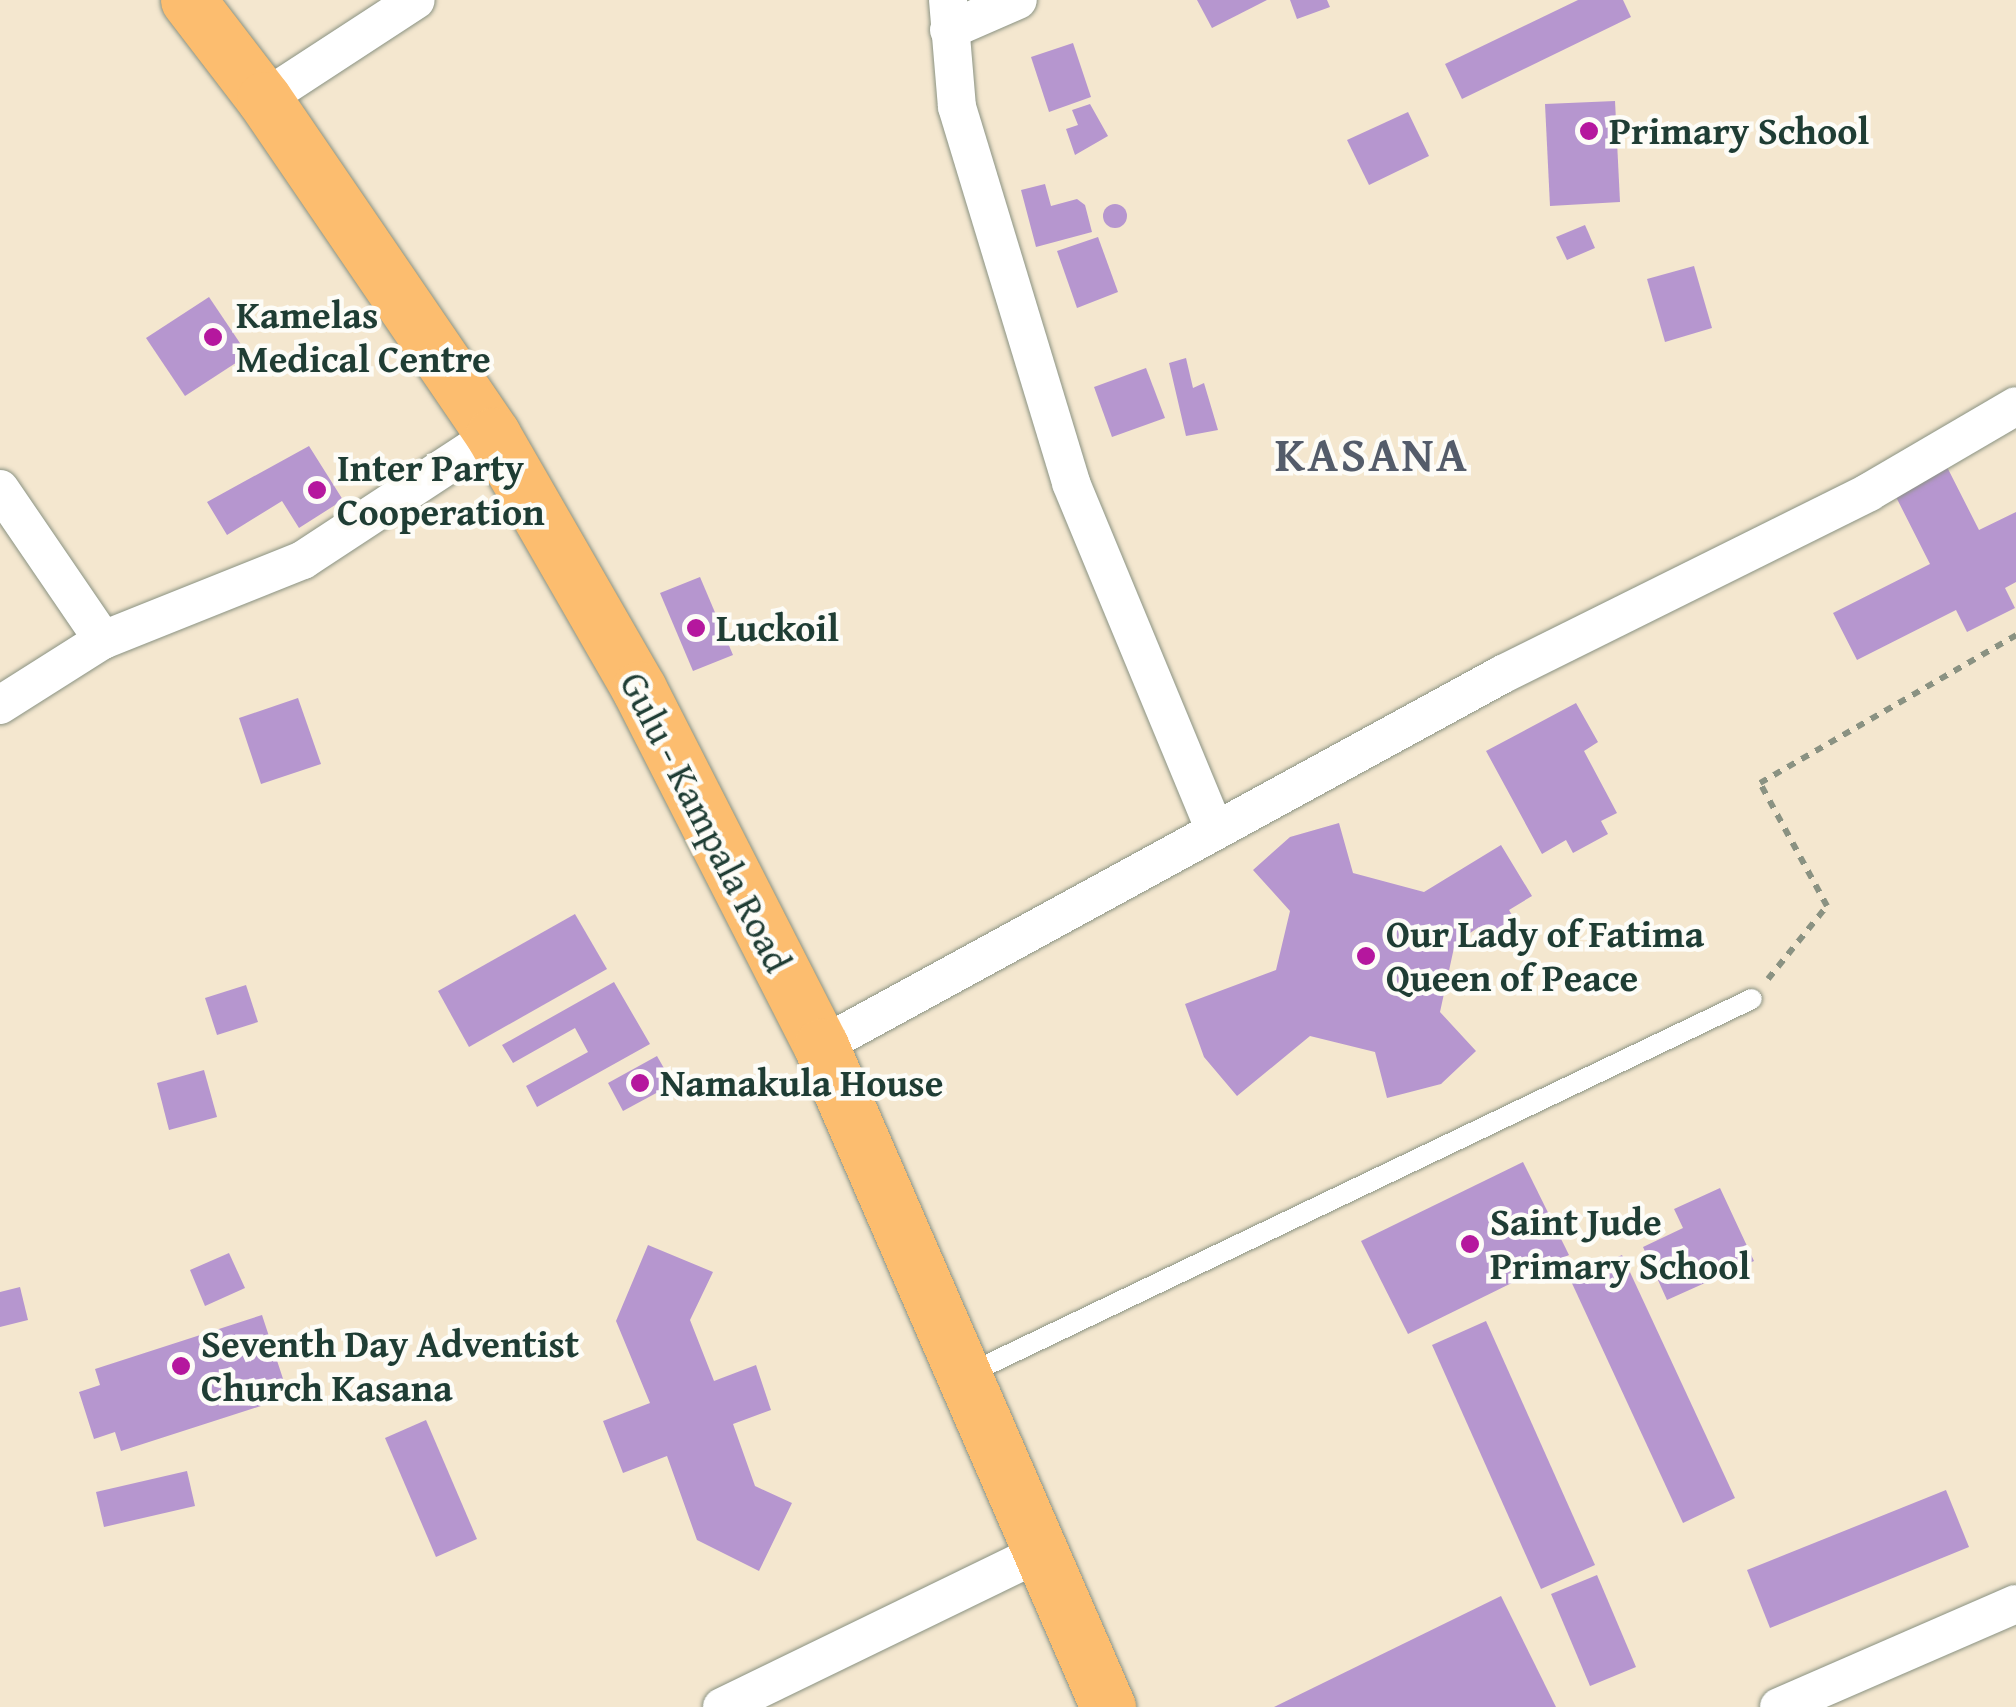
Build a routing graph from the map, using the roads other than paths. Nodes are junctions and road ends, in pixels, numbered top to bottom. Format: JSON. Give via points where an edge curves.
{"nodes":[{"id":1,"x":188,"y":0,"type":"edge"},
{"id":2,"x":416,"y":0,"type":"edge"},
{"id":3,"x":1018,"y":0,"type":"edge"},
{"id":4,"x":949,"y":15,"type":"edge"},
{"id":5,"x":264,"y":99,"type":"junction"},
{"id":6,"x":2016,"y":406,"type":"edge"},
{"id":7,"x":493,"y":435,"type":"junction"},
{"id":8,"x":0,"y":488,"type":"edge"},
{"id":9,"x":102,"y":640,"type":"junction"},
{"id":10,"x":0,"y":706,"type":"edge"},
{"id":11,"x":1214,"y":829,"type":"junction"},
{"id":12,"x":1752,"y":998,"type":"road end"},
{"id":13,"x":821,"y":1046,"type":"junction"},
{"id":14,"x":964,"y":1376,"type":"junction"},
{"id":15,"x":1041,"y":1552,"type":"junction"},
{"id":16,"x":2016,"y":1604,"type":"edge"},
{"id":17,"x":722,"y":1707,"type":"edge"},
{"id":18,"x":1108,"y":1707,"type":"edge"},
{"id":19,"x":1779,"y":1707,"type":"edge"}],
"edges":[{"from":1,"to":5,"type":"main road","name":"Gulu - Kampala Road"},
{"from":2,"to":5,"type":"street"},
{"from":3,"to":4,"type":"street"},
{"from":4,"to":11,"type":"street","via":[[957,107],[976,182],[1072,483]]},
{"from":5,"to":7,"type":"main road","name":"Gulu - Kampala Road"},
{"from":6,"to":11,"type":"street","via":[[1869,492],[1503,674]]},
{"from":7,"to":9,"type":"street","via":[[303,560]]},
{"from":7,"to":13,"type":"main road","name":"Gulu - Kampala Road","via":[[639,689]]},
{"from":8,"to":9,"type":"street"},
{"from":9,"to":10,"type":"street"},
{"from":11,"to":13,"type":"street","via":[[991,958]]},
{"from":12,"to":14,"type":"lane"},
{"from":13,"to":14,"type":"main road","name":"Gulu - Kampala Road"},
{"from":14,"to":15,"type":"main road","name":"Gulu - Kampala Road"},
{"from":15,"to":17,"type":"street","via":[[899,1627]]},
{"from":15,"to":18,"type":"main road","name":"Gulu - Kampala Road"},
{"from":16,"to":19,"type":"street"}]}
